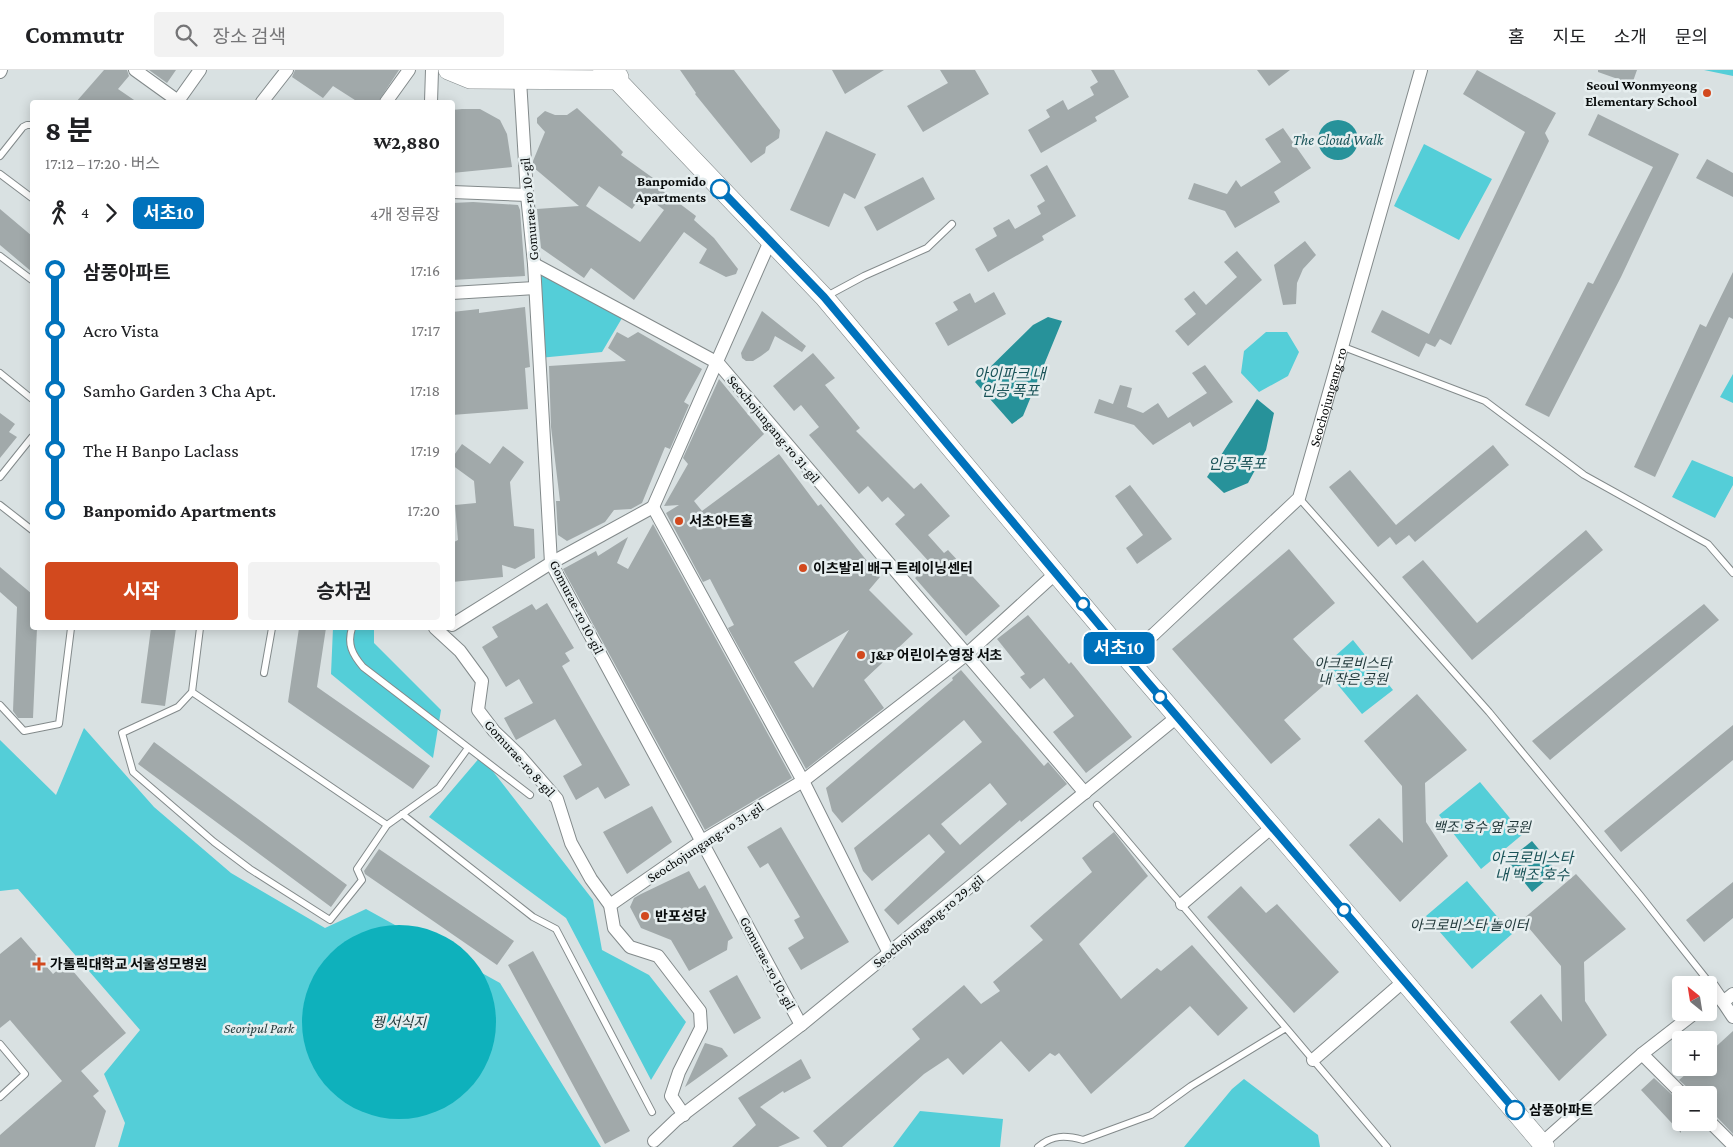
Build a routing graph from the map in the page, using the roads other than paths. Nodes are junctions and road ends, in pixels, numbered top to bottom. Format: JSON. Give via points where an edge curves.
{"nodes":[{"id":1,"x":135,"y":70,"type":"edge"},
{"id":2,"x":200,"y":70,"type":"edge"},
{"id":3,"x":287,"y":70,"type":"edge"},
{"id":4,"x":409,"y":70,"type":"edge"},
{"id":5,"x":432,"y":70,"type":"edge"},
{"id":6,"x":448,"y":70,"type":"edge"},
{"id":7,"x":1421,"y":70,"type":"edge"},
{"id":8,"x":615,"y":73,"type":"edge"},
{"id":9,"x":520,"y":80,"type":"junction"},
{"id":10,"x":177,"y":100,"type":"edge"},
{"id":11,"x":179,"y":100,"type":"edge"},
{"id":12,"x":264,"y":100,"type":"edge"},
{"id":13,"x":387,"y":100,"type":"edge"},
{"id":14,"x":431,"y":100,"type":"edge"},
{"id":15,"x":30,"y":125,"type":"edge"},
{"id":16,"x":0,"y":156,"type":"edge"},
{"id":17,"x":0,"y":174,"type":"edge"},
{"id":18,"x":455,"y":192,"type":"edge"},
{"id":19,"x":527,"y":195,"type":"junction"},
{"id":20,"x":30,"y":196,"type":"edge"},
{"id":21,"x":952,"y":224,"type":"dead end"},
{"id":22,"x":770,"y":241,"type":"junction"},
{"id":23,"x":0,"y":256,"type":"edge"},
{"id":24,"x":534,"y":264,"type":"junction"},
{"id":25,"x":30,"y":278,"type":"edge"},
{"id":26,"x":535,"y":288,"type":"junction"},
{"id":27,"x":455,"y":293,"type":"edge"},
{"id":28,"x":824,"y":297,"type":"junction"},
{"id":29,"x":1341,"y":346,"type":"junction"},
{"id":30,"x":718,"y":363,"type":"junction"},
{"id":31,"x":0,"y":374,"type":"edge"},
{"id":32,"x":30,"y":397,"type":"edge"},
{"id":33,"x":30,"y":439,"type":"edge"},
{"id":34,"x":0,"y":477,"type":"edge"},
{"id":35,"x":1299,"y":498,"type":"junction"},
{"id":36,"x":0,"y":505,"type":"edge"},
{"id":37,"x":653,"y":507,"type":"junction"},
{"id":38,"x":30,"y":528,"type":"edge"},
{"id":39,"x":551,"y":562,"type":"junction"},
{"id":40,"x":1057,"y":572,"type":"junction"},
{"id":41,"x":1733,"y":573,"type":"edge"},
{"id":42,"x":455,"y":623,"type":"edge"},
{"id":43,"x":71,"y":630,"type":"edge"},
{"id":44,"x":200,"y":630,"type":"edge"},
{"id":45,"x":272,"y":630,"type":"edge"},
{"id":46,"x":352,"y":630,"type":"edge"},
{"id":47,"x":442,"y":630,"type":"edge"},
{"id":48,"x":966,"y":654,"type":"junction"},
{"id":49,"x":1126,"y":657,"type":"junction"},
{"id":50,"x":264,"y":673,"type":"dead end"},
{"id":51,"x":192,"y":692,"type":"junction"},
{"id":52,"x":0,"y":705,"type":"edge"},
{"id":53,"x":1177,"y":717,"type":"junction"},
{"id":54,"x":468,"y":748,"type":"junction"},
{"id":55,"x":802,"y":781,"type":"junction"},
{"id":56,"x":1085,"y":793,"type":"junction"},
{"id":57,"x":530,"y":795,"type":"dead end"},
{"id":58,"x":1097,"y":805,"type":"dead end"},
{"id":59,"x":402,"y":814,"type":"junction"},
{"id":60,"x":387,"y":825,"type":"junction"},
{"id":61,"x":1272,"y":827,"type":"junction"},
{"id":62,"x":702,"y":840,"type":"junction"},
{"id":63,"x":1182,"y":904,"type":"junction"},
{"id":64,"x":610,"y":906,"type":"junction"},
{"id":65,"x":889,"y":953,"type":"junction"},
{"id":66,"x":1704,"y":976,"type":"edge"},
{"id":67,"x":1404,"y":981,"type":"junction"},
{"id":68,"x":1733,"y":994,"type":"edge"},
{"id":69,"x":1718,"y":995,"type":"edge"},
{"id":70,"x":1723,"y":1002,"type":"junction"},
{"id":71,"x":1733,"y":1017,"type":"edge"},
{"id":72,"x":1684,"y":1021,"type":"edge"},
{"id":73,"x":801,"y":1024,"type":"junction"},
{"id":74,"x":1286,"y":1028,"type":"junction"},
{"id":75,"x":0,"y":1044,"type":"edge"},
{"id":76,"x":1642,"y":1054,"type":"junction"},
{"id":77,"x":1314,"y":1060,"type":"junction"},
{"id":78,"x":1674,"y":1086,"type":"edge"},
{"id":79,"x":0,"y":1098,"type":"edge"},
{"id":80,"x":652,"y":1112,"type":"dead end"},
{"id":81,"x":680,"y":1117,"type":"junction"},
{"id":82,"x":1717,"y":1129,"type":"edge"},
{"id":83,"x":654,"y":1141,"type":"dead end"},
{"id":84,"x":1544,"y":1145,"type":"edge"},
{"id":85,"x":1733,"y":1145,"type":"edge"},
{"id":86,"x":1038,"y":1147,"type":"edge"},
{"id":87,"x":1387,"y":1147,"type":"edge"}],
"edges":[{"from":1,"to":10,"type":"street"},
{"from":2,"to":11,"type":"street"},
{"from":3,"to":12,"type":"street"},
{"from":4,"to":13,"type":"street"},
{"from":5,"to":14,"type":"street"},
{"from":6,"to":9,"type":"main road","via":[[470,79]]},
{"from":7,"to":29,"type":"street","name":"Seochojungang-ro"},
{"from":8,"to":9,"type":"main road"},
{"from":8,"to":22,"type":"main road"},
{"from":9,"to":19,"type":"street","name":"Gomurae-ro 10-gil"},
{"from":15,"to":16,"type":"lane","via":[[23,127]]},
{"from":17,"to":20,"type":"lane"},
{"from":18,"to":19,"type":"street"},
{"from":19,"to":24,"type":"street","name":"Gomurae-ro 10-gil"},
{"from":21,"to":28,"type":"lane","via":[[927,248]]},
{"from":22,"to":28,"type":"main road"},
{"from":22,"to":30,"type":"street"},
{"from":23,"to":25,"type":"lane"},
{"from":24,"to":26,"type":"street","name":"Gomurae-ro 10-gil"},
{"from":24,"to":30,"type":"street","name":"Seochojungang-ro 31-gil"},
{"from":26,"to":27,"type":"street"},
{"from":26,"to":39,"type":"street","name":"Gomurae-ro 10-gil"},
{"from":28,"to":40,"type":"main road"},
{"from":29,"to":35,"type":"street","name":"Seochojungang-ro"},
{"from":29,"to":41,"type":"lane","via":[[1485,401],[1584,475],[1708,544]]},
{"from":30,"to":37,"type":"street"},
{"from":30,"to":48,"type":"street","name":"Seochojungang-ro 31-gil"},
{"from":31,"to":32,"type":"lane"},
{"from":33,"to":34,"type":"lane"},
{"from":35,"to":49,"type":"street"},
{"from":35,"to":66,"type":"lane","via":[[1489,712]]},
{"from":36,"to":38,"type":"lane"},
{"from":37,"to":39,"type":"street"},
{"from":37,"to":55,"type":"street"},
{"from":39,"to":42,"type":"street"},
{"from":39,"to":62,"type":"street","name":"Gomurae-ro 10-gil"},
{"from":40,"to":48,"type":"street","name":"Seochojungang-ro 31-gil"},
{"from":40,"to":49,"type":"main road"},
{"from":43,"to":52,"type":"lane","via":[[59,724],[24,731]]},
{"from":44,"to":51,"type":"lane"},
{"from":45,"to":50,"type":"lane"},
{"from":46,"to":54,"type":"lane","via":[[349,640],[352,652],[363,667]]},
{"from":47,"to":64,"type":"street","name":"Gomurae-ro 8-gil","via":[[482,681],[478,710],[557,799],[571,843]]},
{"from":48,"to":55,"type":"street","name":"Seochojungang-ro 31-gil"},
{"from":48,"to":56,"type":"street","name":"Seochojungang-ro 31-gil"},
{"from":49,"to":53,"type":"main road"},
{"from":51,"to":60,"type":"lane"},
{"from":51,"to":60,"type":"lane","via":[[178,707],[122,732],[133,772],[250,869],[330,920],[362,880],[357,870]]},
{"from":53,"to":56,"type":"street","name":"Seochojungang-ro 29-gil"},
{"from":53,"to":61,"type":"main road"},
{"from":54,"to":57,"type":"lane"},
{"from":54,"to":59,"type":"lane","via":[[439,788]]},
{"from":55,"to":62,"type":"street","name":"Seochojungang-ro 31-gil"},
{"from":55,"to":65,"type":"street"},
{"from":56,"to":65,"type":"street","name":"Seochojungang-ro 29-gil"},
{"from":58,"to":63,"type":"lane"},
{"from":59,"to":60,"type":"lane"},
{"from":59,"to":80,"type":"lane","via":[[533,917],[556,929]]},
{"from":61,"to":63,"type":"street"},
{"from":61,"to":67,"type":"main road"},
{"from":62,"to":64,"type":"street","name":"Seochojungang-ro 31-gil"},
{"from":62,"to":73,"type":"street","name":"Gomurae-ro 10-gil"},
{"from":63,"to":74,"type":"lane"},
{"from":64,"to":81,"type":"street","name":"Gomurae-ro 8-gil","via":[[614,928],[630,947],[658,956],[700,1011],[701,1028],[671,1096]]},
{"from":65,"to":73,"type":"street","name":"Seochojungang-ro 29-gil"},
{"from":67,"to":77,"type":"street"},
{"from":67,"to":84,"type":"main road"},
{"from":68,"to":70,"type":"street"},
{"from":69,"to":70,"type":"street"},
{"from":70,"to":71,"type":"street"},
{"from":72,"to":76,"type":"street"},
{"from":73,"to":81,"type":"street","name":"Seochojungang-ro 29-gil"},
{"from":74,"to":77,"type":"lane"},
{"from":74,"to":86,"type":"lane","via":[[1191,1086],[1151,1115],[1083,1140],[1049,1138]]},
{"from":75,"to":79,"type":"lane","via":[[25,1074]]},
{"from":76,"to":78,"type":"street"},
{"from":76,"to":84,"type":"street"},
{"from":77,"to":87,"type":"lane"},
{"from":81,"to":83,"type":"street","name":"Seochojungang-ro 29-gil"},
{"from":82,"to":85,"type":"street"}]}
